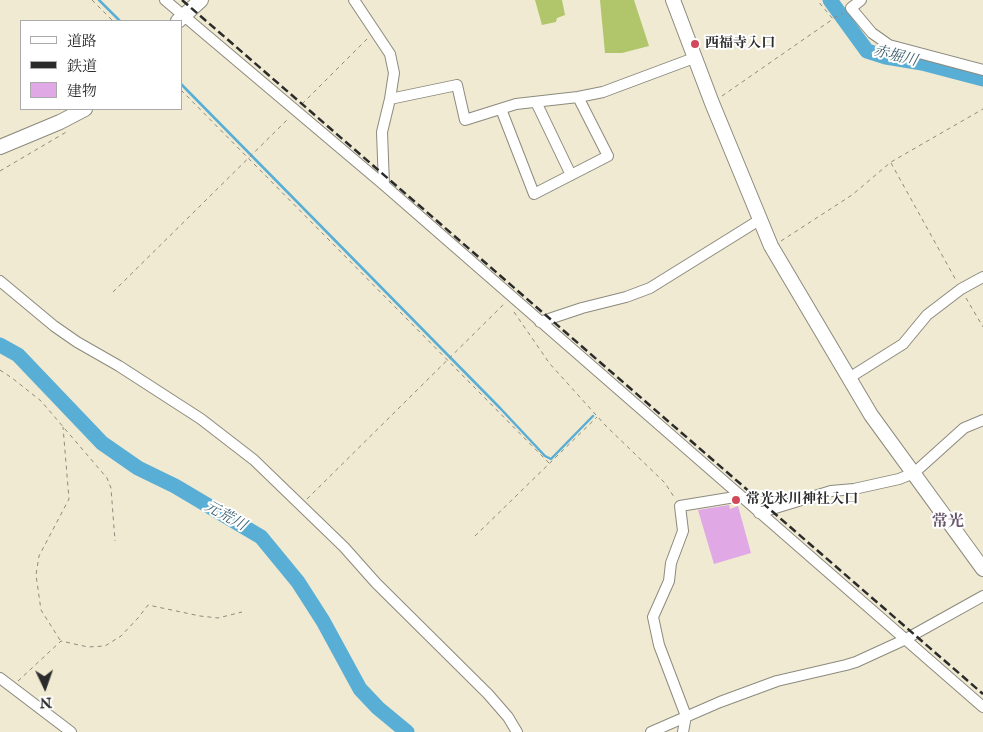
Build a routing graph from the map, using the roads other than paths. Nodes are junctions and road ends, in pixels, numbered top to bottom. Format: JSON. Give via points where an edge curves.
{"nodes":[{"id":1,"x":166,"y":0,"type":"edge"},
{"id":2,"x":201,"y":0,"type":"edge"},
{"id":3,"x":354,"y":0,"type":"edge"},
{"id":4,"x":673,"y":0,"type":"edge"},
{"id":5,"x":861,"y":0,"type":"edge"},
{"id":6,"x":181,"y":18,"type":"edge"},
{"id":7,"x":694,"y":58,"type":"junction"},
{"id":8,"x":983,"y":70,"type":"edge"},
{"id":9,"x":578,"y":97,"type":"junction"},
{"id":10,"x":390,"y":99,"type":"junction"},
{"id":11,"x":536,"y":102,"type":"junction"},
{"id":12,"x":501,"y":109,"type":"junction"},
{"id":13,"x":83,"y":110,"type":"edge"},
{"id":14,"x":0,"y":147,"type":"edge"},
{"id":15,"x":571,"y":175,"type":"junction"},
{"id":16,"x":384,"y":185,"type":"junction"},
{"id":17,"x":761,"y":220,"type":"junction"},
{"id":18,"x":983,"y":277,"type":"edge"},
{"id":19,"x":0,"y":280,"type":"edge"},
{"id":20,"x":540,"y":322,"type":"junction"},
{"id":21,"x":849,"y":378,"type":"junction"},
{"id":22,"x":983,"y":420,"type":"edge"},
{"id":23,"x":914,"y":473,"type":"junction"},
{"id":24,"x":741,"y":496,"type":"junction"},
{"id":25,"x":759,"y":513,"type":"junction"},
{"id":26,"x":983,"y":569,"type":"edge"},
{"id":27,"x":983,"y":596,"type":"edge"},
{"id":28,"x":904,"y":640,"type":"junction"},
{"id":29,"x":0,"y":678,"type":"edge"},
{"id":30,"x":983,"y":707,"type":"edge"},
{"id":31,"x":686,"y":716,"type":"junction"},
{"id":32,"x":71,"y":732,"type":"edge"},
{"id":33,"x":517,"y":732,"type":"edge"},
{"id":34,"x":651,"y":732,"type":"edge"},
{"id":35,"x":683,"y":732,"type":"edge"}],
"edges":[{"from":1,"to":6,"type":"street"},
{"from":2,"to":6,"type":"street"},
{"from":3,"to":10,"type":"street","via":[[390,54],[394,73]]},
{"from":4,"to":7,"type":"street"},
{"from":5,"to":8,"type":"street","via":[[851,8],[872,33],[889,45]]},
{"from":6,"to":16,"type":"street"},
{"from":7,"to":9,"type":"street","via":[[603,92]]},
{"from":7,"to":17,"type":"street"},
{"from":9,"to":11,"type":"street"},
{"from":9,"to":15,"type":"street","via":[[608,156]]},
{"from":10,"to":12,"type":"street","via":[[457,86],[465,120]]},
{"from":10,"to":16,"type":"street","via":[[382,132]]},
{"from":11,"to":12,"type":"street"},
{"from":11,"to":15,"type":"street"},
{"from":12,"to":15,"type":"street","via":[[534,194]]},
{"from":13,"to":14,"type":"street"},
{"from":16,"to":20,"type":"street"},
{"from":17,"to":20,"type":"street","via":[[650,288]]},
{"from":17,"to":21,"type":"street","via":[[771,246]]},
{"from":18,"to":21,"type":"street","via":[[927,315],[903,344]]},
{"from":19,"to":33,"type":"street","via":[[54,326],[201,419],[254,460],[488,694]]},
{"from":20,"to":24,"type":"street"},
{"from":21,"to":23,"type":"street","via":[[871,415]]},
{"from":22,"to":23,"type":"street","via":[[964,428]]},
{"from":23,"to":25,"type":"street","via":[[854,490],[831,491]]},
{"from":23,"to":26,"type":"street"},
{"from":24,"to":25,"type":"street"},
{"from":24,"to":31,"type":"street","via":[[680,506],[683,530],[653,617],[659,645]]},
{"from":25,"to":28,"type":"street"},
{"from":27,"to":28,"type":"street"},
{"from":28,"to":30,"type":"street"},
{"from":28,"to":31,"type":"street","via":[[846,665],[777,681]]},
{"from":29,"to":32,"type":"street"},
{"from":31,"to":34,"type":"street"},
{"from":31,"to":35,"type":"street"}]}
